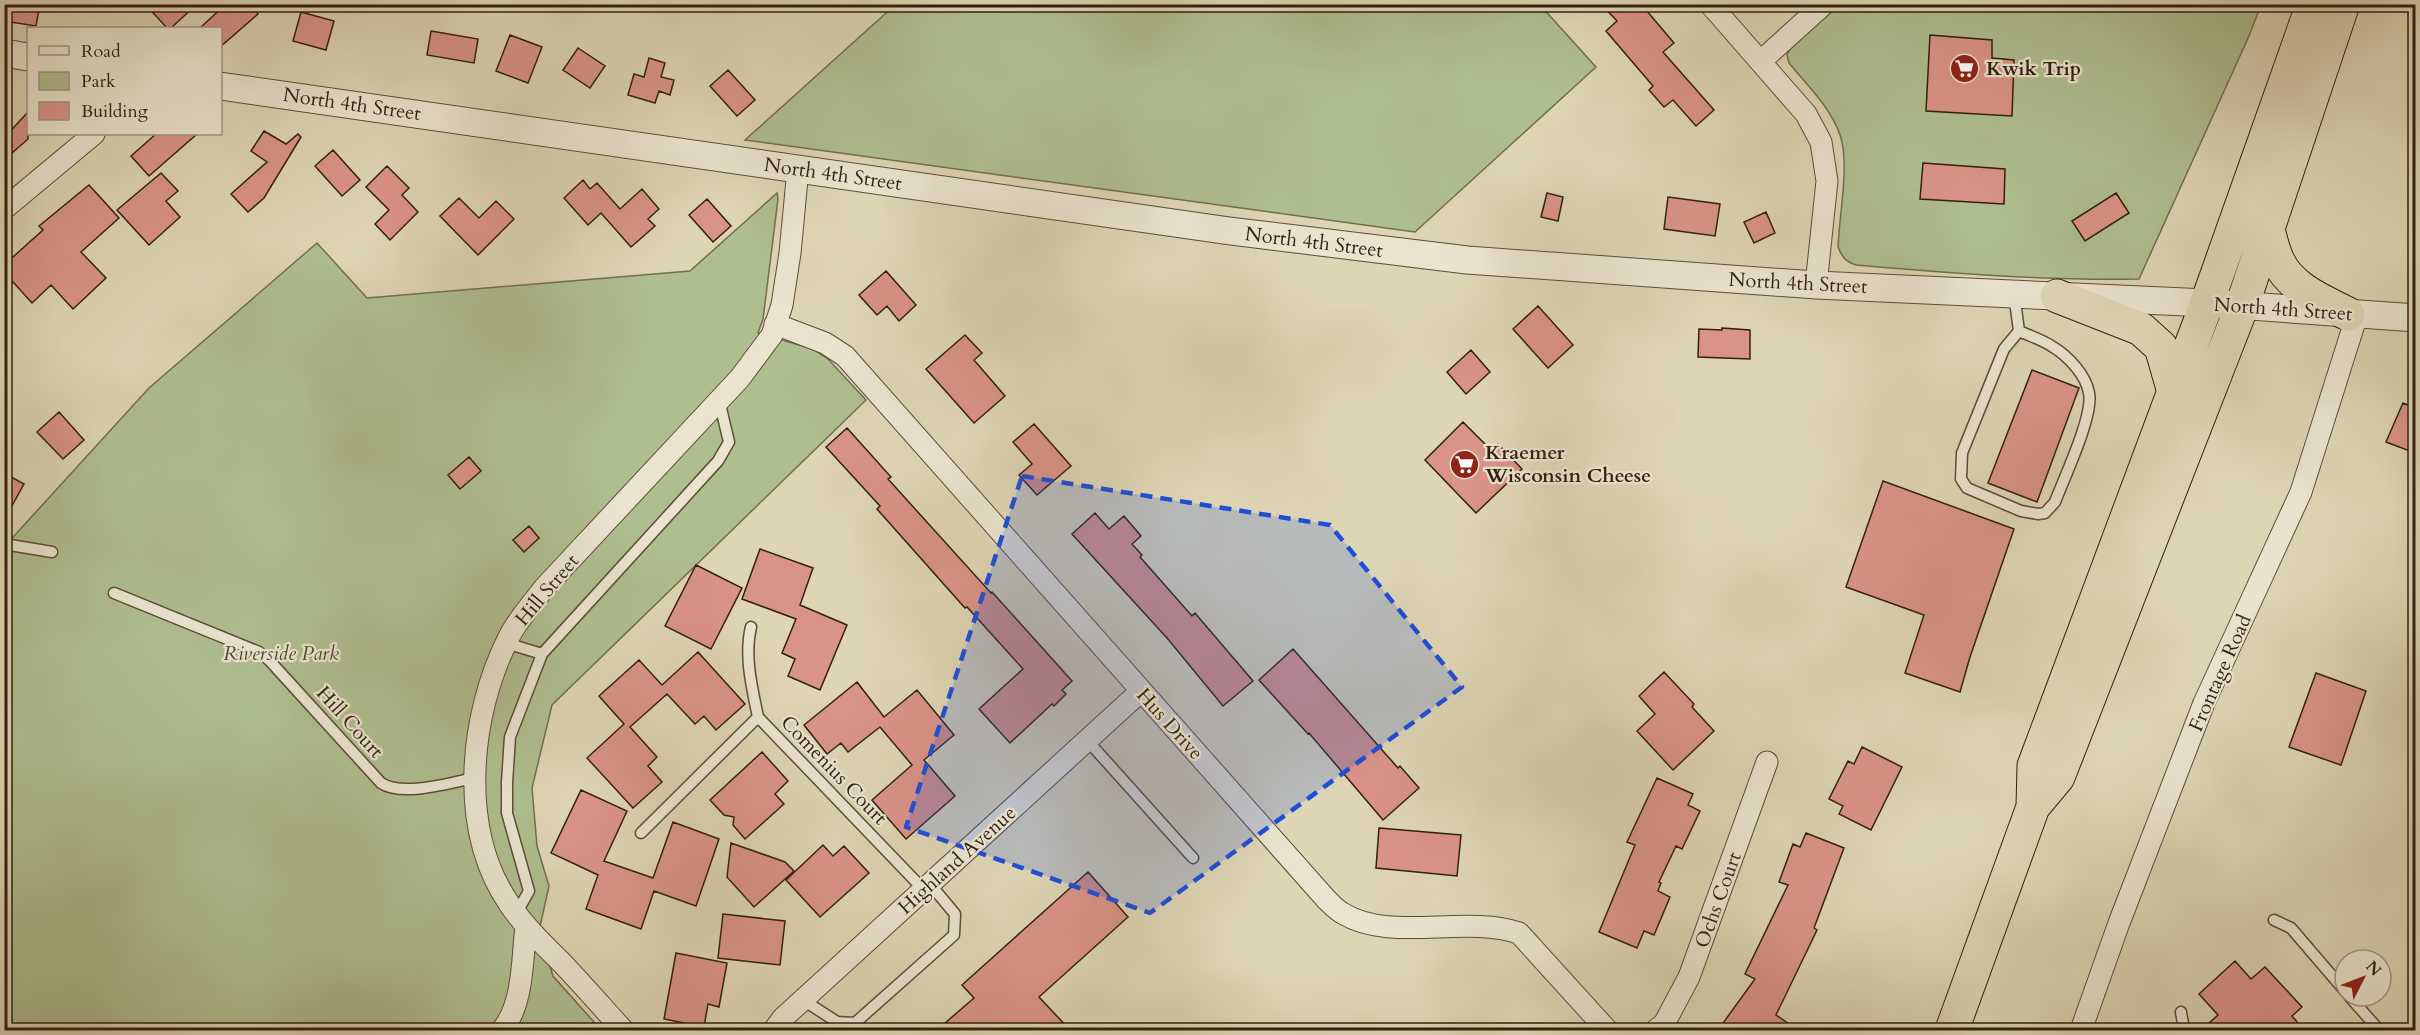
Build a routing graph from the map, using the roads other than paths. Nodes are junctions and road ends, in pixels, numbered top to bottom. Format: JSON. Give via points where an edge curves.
{"nodes":[{"id":1,"x":1710,"y":4,"type":"edge"},
{"id":2,"x":1824,"y":4,"type":"edge"},
{"id":3,"x":2313,"y":4,"type":"edge"},
{"id":4,"x":2343,"y":4,"type":"edge"},
{"id":5,"x":4,"y":53,"type":"edge"},
{"id":6,"x":27,"y":57,"type":"edge"},
{"id":7,"x":1761,"y":61,"type":"junction"},
{"id":8,"x":222,"y":86,"type":"edge"},
{"id":9,"x":93,"y":135,"type":"edge"},
{"id":10,"x":798,"y":169,"type":"junction"},
{"id":11,"x":4,"y":209,"type":"edge"},
{"id":12,"x":2268,"y":230,"type":"junction"},
{"id":13,"x":1816,"y":285,"type":"junction"},
{"id":14,"x":2014,"y":294,"type":"junction"},
{"id":15,"x":2057,"y":296,"type":"junction"},
{"id":16,"x":2207,"y":303,"type":"junction"},
{"id":17,"x":2242,"y":306,"type":"junction"},
{"id":18,"x":2353,"y":314,"type":"junction"},
{"id":19,"x":2415,"y":318,"type":"edge"},
{"id":20,"x":775,"y":324,"type":"junction"},
{"id":21,"x":2019,"y":331,"type":"junction"},
{"id":22,"x":2174,"y":392,"type":"junction"},
{"id":23,"x":719,"y":400,"type":"junction"},
{"id":24,"x":4,"y":544,"type":"edge"},
{"id":25,"x":52,"y":552,"type":"dead end"},
{"id":26,"x":114,"y":593,"type":"dead end"},
{"id":27,"x":751,"y":627,"type":"dead end"},
{"id":28,"x":506,"y":642,"type":"junction"},
{"id":29,"x":542,"y":654,"type":"junction"},
{"id":30,"x":1141,"y":691,"type":"junction"},
{"id":31,"x":758,"y":717,"type":"junction"},
{"id":32,"x":1087,"y":740,"type":"junction"},
{"id":33,"x":1767,"y":762,"type":"dead end"},
{"id":34,"x":474,"y":778,"type":"junction"},
{"id":35,"x":2033,"y":807,"type":"junction"},
{"id":36,"x":641,"y":833,"type":"dead end"},
{"id":37,"x":1193,"y":858,"type":"dead end"},
{"id":38,"x":927,"y":887,"type":"junction"},
{"id":39,"x":521,"y":920,"type":"junction"},
{"id":40,"x":2274,"y":920,"type":"dead end"},
{"id":41,"x":2333,"y":977,"type":"edge"},
{"id":42,"x":803,"y":1000,"type":"junction"},
{"id":43,"x":2360,"y":1008,"type":"edge"},
{"id":44,"x":2181,"y":1012,"type":"dead end"},
{"id":45,"x":501,"y":1030,"type":"edge"},
{"id":46,"x":623,"y":1030,"type":"edge"},
{"id":47,"x":774,"y":1030,"type":"edge"},
{"id":48,"x":1607,"y":1030,"type":"edge"},
{"id":49,"x":1656,"y":1030,"type":"edge"},
{"id":50,"x":1952,"y":1030,"type":"edge"},
{"id":51,"x":2081,"y":1030,"type":"edge"},
{"id":52,"x":2184,"y":1030,"type":"edge"},
{"id":53,"x":2379,"y":1030,"type":"edge"}],
"edges":[{"from":1,"to":7,"type":"street"},
{"from":2,"to":7,"type":"street"},
{"from":3,"to":16,"type":"highway"},
{"from":4,"to":12,"type":"highway"},
{"from":5,"to":6,"type":"street"},
{"from":7,"to":13,"type":"street","via":[[1806,114],[1821,142],[1827,181]]},
{"from":8,"to":10,"type":"street","name":"North 4th Street"},
{"from":9,"to":11,"type":"street"},
{"from":10,"to":13,"type":"street","name":"North 4th Street","via":[[1230,231],[1467,260]]},
{"from":10,"to":20,"type":"street","name":"Hill Street","via":[[790,253]]},
{"from":12,"to":17,"type":"highway"},
{"from":12,"to":18,"type":"highway","via":[[2278,262],[2292,280],[2310,294]]},
{"from":13,"to":14,"type":"street","name":"North 4th Street"},
{"from":14,"to":15,"type":"street","name":"North 4th Street"},
{"from":14,"to":21,"type":"lane"},
{"from":15,"to":16,"type":"street","name":"North 4th Street"},
{"from":15,"to":22,"type":"highway","via":[[2141,329],[2161,346]]},
{"from":16,"to":17,"type":"street","name":"North 4th Street"},
{"from":16,"to":22,"type":"highway"},
{"from":17,"to":18,"type":"street","name":"North 4th Street"},
{"from":17,"to":35,"type":"highway","via":[[2058,777]]},
{"from":18,"to":19,"type":"street","name":"North 4th Street"},
{"from":18,"to":51,"type":"street","name":"Frontage Road","via":[[2301,492],[2204,703]]},
{"from":20,"to":23,"type":"street","name":"Hill Street","via":[[759,354]]},
{"from":20,"to":30,"type":"street","name":"Hus Drive","via":[[825,343],[845,356]]},
{"from":21,"to":21,"type":"lane","via":[[2053,347],[2073,364],[2090,394],[2089,411],[2055,502],[2045,513],[2038,514],[2021,511],[1967,488],[1961,479],[1962,453],[2004,349]]},
{"from":22,"to":35,"type":"highway","via":[[2034,766]]},
{"from":23,"to":28,"type":"street","name":"Hill Street","via":[[544,587]]},
{"from":23,"to":29,"type":"lane","via":[[729,442],[718,461]]},
{"from":24,"to":25,"type":"lane"},
{"from":26,"to":34,"type":"lane","name":"Hill Court","via":[[259,652],[389,788],[424,788]]},
{"from":27,"to":31,"type":"lane","via":[[748,639]]},
{"from":28,"to":29,"type":"lane"},
{"from":28,"to":34,"type":"street","name":"Hill Street","via":[[483,708]]},
{"from":29,"to":39,"type":"lane","via":[[510,737],[507,813],[529,891]]},
{"from":30,"to":32,"type":"street","name":"Highland Avenue"},
{"from":30,"to":48,"type":"street","name":"Hus Drive","via":[[1342,914],[1371,925],[1471,926],[1519,933]]},
{"from":31,"to":36,"type":"lane","name":"Comenius Court"},
{"from":31,"to":38,"type":"lane","name":"Comenius Court"},
{"from":32,"to":37,"type":"lane"},
{"from":32,"to":38,"type":"street","name":"Highland Avenue"},
{"from":33,"to":49,"type":"street","name":"Ochs Court","via":[[1689,976],[1664,1024]]},
{"from":34,"to":39,"type":"street","name":"Hill Street","via":[[482,842],[498,886]]},
{"from":35,"to":50,"type":"highway"},
{"from":38,"to":42,"type":"street","name":"Highland Avenue"},
{"from":38,"to":42,"type":"lane","name":"Comenius Court","via":[[955,914],[954,935],[855,1023],[837,1022]]},
{"from":39,"to":45,"type":"street","via":[[518,992]]},
{"from":39,"to":46,"type":"street","name":"Hill Street"},
{"from":40,"to":41,"type":"lane","via":[[2291,928]]},
{"from":42,"to":47,"type":"street","name":"Highland Avenue"},
{"from":43,"to":53,"type":"lane"},
{"from":44,"to":52,"type":"lane"}]}
